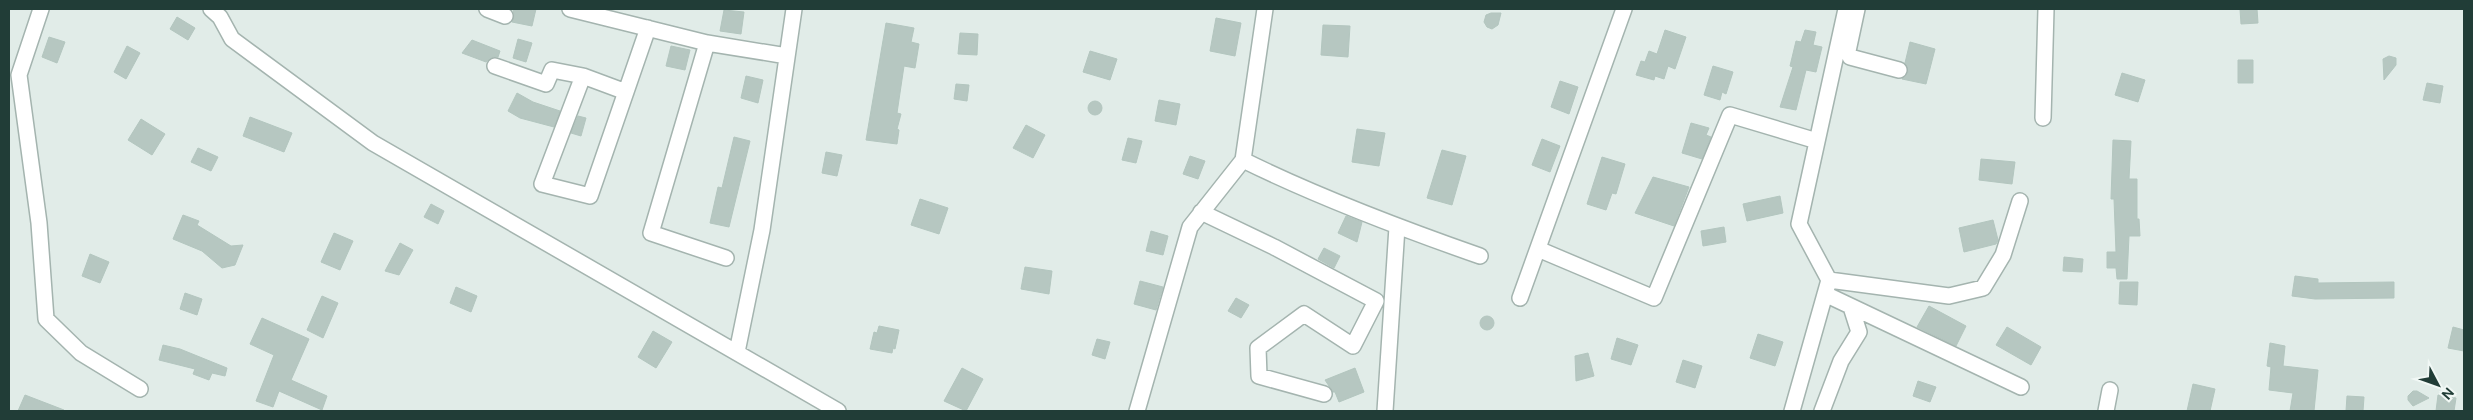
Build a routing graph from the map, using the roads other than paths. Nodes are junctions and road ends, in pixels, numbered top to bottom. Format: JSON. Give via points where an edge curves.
{"nodes":[{"id":1,"x":41,"y":9,"type":"edge"},
{"id":2,"x":211,"y":9,"type":"edge"},
{"id":3,"x":487,"y":9,"type":"edge"},
{"id":4,"x":570,"y":9,"type":"edge"},
{"id":5,"x":794,"y":9,"type":"edge"},
{"id":6,"x":1266,"y":9,"type":"edge"},
{"id":7,"x":1624,"y":9,"type":"edge"},
{"id":8,"x":1846,"y":9,"type":"edge"},
{"id":9,"x":1858,"y":9,"type":"edge"},
{"id":10,"x":2046,"y":9,"type":"edge"},
{"id":11,"x":505,"y":16,"type":"dead end"},
{"id":12,"x":648,"y":28,"type":"junction"},
{"id":13,"x":707,"y":43,"type":"junction"},
{"id":14,"x":787,"y":56,"type":"junction"},
{"id":15,"x":495,"y":66,"type":"dead end"},
{"id":16,"x":1899,"y":70,"type":"dead end"},
{"id":17,"x":583,"y":76,"type":"junction"},
{"id":18,"x":626,"y":92,"type":"junction"},
{"id":19,"x":2043,"y":118,"type":"dead end"},
{"id":20,"x":1817,"y":142,"type":"junction"},
{"id":21,"x":1243,"y":160,"type":"junction"},
{"id":22,"x":2020,"y":202,"type":"dead end"},
{"id":23,"x":1201,"y":212,"type":"junction"},
{"id":24,"x":1397,"y":227,"type":"junction"},
{"id":25,"x":1538,"y":249,"type":"junction"},
{"id":26,"x":1480,"y":256,"type":"dead end"},
{"id":27,"x":726,"y":258,"type":"dead end"},
{"id":28,"x":1827,"y":287,"type":"junction"},
{"id":29,"x":1520,"y":298,"type":"dead end"},
{"id":30,"x":1851,"y":307,"type":"junction"},
{"id":31,"x":737,"y":352,"type":"junction"},
{"id":32,"x":2021,"y":387,"type":"dead end"},
{"id":33,"x":140,"y":389,"type":"dead end"},
{"id":34,"x":2110,"y":390,"type":"dead end"},
{"id":35,"x":1324,"y":394,"type":"dead end"},
{"id":36,"x":838,"y":411,"type":"edge"},
{"id":37,"x":1137,"y":411,"type":"edge"},
{"id":38,"x":1385,"y":411,"type":"edge"},
{"id":39,"x":1792,"y":411,"type":"edge"},
{"id":40,"x":1822,"y":411,"type":"edge"},
{"id":41,"x":2106,"y":411,"type":"edge"}],
"edges":[{"from":1,"to":33,"type":"street","via":[[19,76],[39,224],[46,319],[81,353]]},
{"from":2,"to":31,"type":"street","via":[[220,17],[232,39],[373,143]]},
{"from":3,"to":11,"type":"street"},
{"from":4,"to":12,"type":"street"},
{"from":5,"to":14,"type":"street"},
{"from":6,"to":21,"type":"street"},
{"from":7,"to":25,"type":"street"},
{"from":8,"to":20,"type":"street"},
{"from":9,"to":16,"type":"street","via":[[1848,51],[1850,57]]},
{"from":10,"to":19,"type":"street"},
{"from":12,"to":13,"type":"street"},
{"from":12,"to":18,"type":"street"},
{"from":13,"to":14,"type":"street"},
{"from":13,"to":27,"type":"street","via":[[651,233]]},
{"from":14,"to":31,"type":"street","via":[[762,230]]},
{"from":15,"to":17,"type":"street","via":[[546,84],[552,70]]},
{"from":17,"to":18,"type":"street"},
{"from":17,"to":18,"type":"street","via":[[542,184],[590,196]]},
{"from":20,"to":25,"type":"street","via":[[1730,115],[1654,298]]},
{"from":20,"to":28,"type":"street","via":[[1799,224]]},
{"from":21,"to":23,"type":"street"},
{"from":21,"to":24,"type":"street"},
{"from":22,"to":28,"type":"street","via":[[2003,256],[1983,288],[1949,296]]},
{"from":23,"to":35,"type":"street","via":[[1376,301],[1353,346],[1304,314],[1258,348],[1259,376]]},
{"from":23,"to":37,"type":"street","via":[[1190,227]]},
{"from":24,"to":26,"type":"street"},
{"from":24,"to":38,"type":"street"},
{"from":25,"to":29,"type":"street"},
{"from":28,"to":30,"type":"street"},
{"from":28,"to":39,"type":"street"},
{"from":30,"to":32,"type":"street"},
{"from":30,"to":40,"type":"street","via":[[1859,332],[1841,362]]},
{"from":31,"to":36,"type":"street"},
{"from":34,"to":41,"type":"street"}]}
